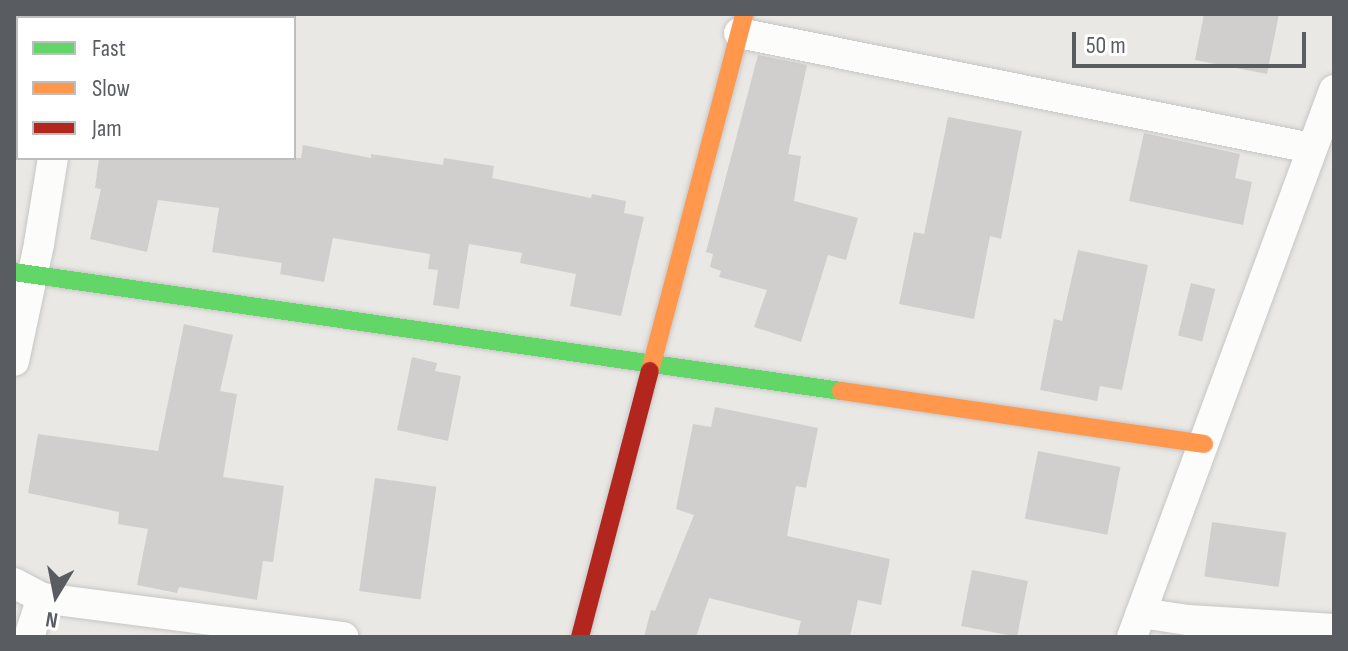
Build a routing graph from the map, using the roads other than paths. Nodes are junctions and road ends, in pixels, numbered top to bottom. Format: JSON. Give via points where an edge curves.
{"nodes":[{"id":1,"x":742,"y":24,"type":"edge"},
{"id":2,"x":1334,"y":90,"type":"edge"},
{"id":3,"x":1311,"y":148,"type":"junction"},
{"id":4,"x":52,"y":160,"type":"edge"},
{"id":5,"x":23,"y":274,"type":"edge"},
{"id":6,"x":14,"y":361,"type":"edge"},
{"id":7,"x":651,"y":362,"type":"junction"},
{"id":8,"x":1204,"y":444,"type":"junction"},
{"id":9,"x":14,"y":583,"type":"edge"},
{"id":10,"x":42,"y":598,"type":"junction"},
{"id":11,"x":1137,"y":625,"type":"edge"},
{"id":12,"x":1334,"y":629,"type":"edge"},
{"id":13,"x":29,"y":637,"type":"edge"},
{"id":14,"x":343,"y":637,"type":"edge"},
{"id":15,"x":580,"y":637,"type":"edge"}],
"edges":[{"from":1,"to":3,"type":"street"},
{"from":1,"to":7,"type":"street"},
{"from":2,"to":3,"type":"street"},
{"from":3,"to":8,"type":"street"},
{"from":4,"to":5,"type":"street"},
{"from":5,"to":6,"type":"street"},
{"from":5,"to":7,"type":"street"},
{"from":7,"to":8,"type":"street"},
{"from":7,"to":15,"type":"street"},
{"from":8,"to":11,"type":"street"},
{"from":9,"to":10,"type":"street"},
{"from":10,"to":13,"type":"street"},
{"from":10,"to":14,"type":"street"},
{"from":11,"to":12,"type":"street","via":[[1188,620]]}]}
